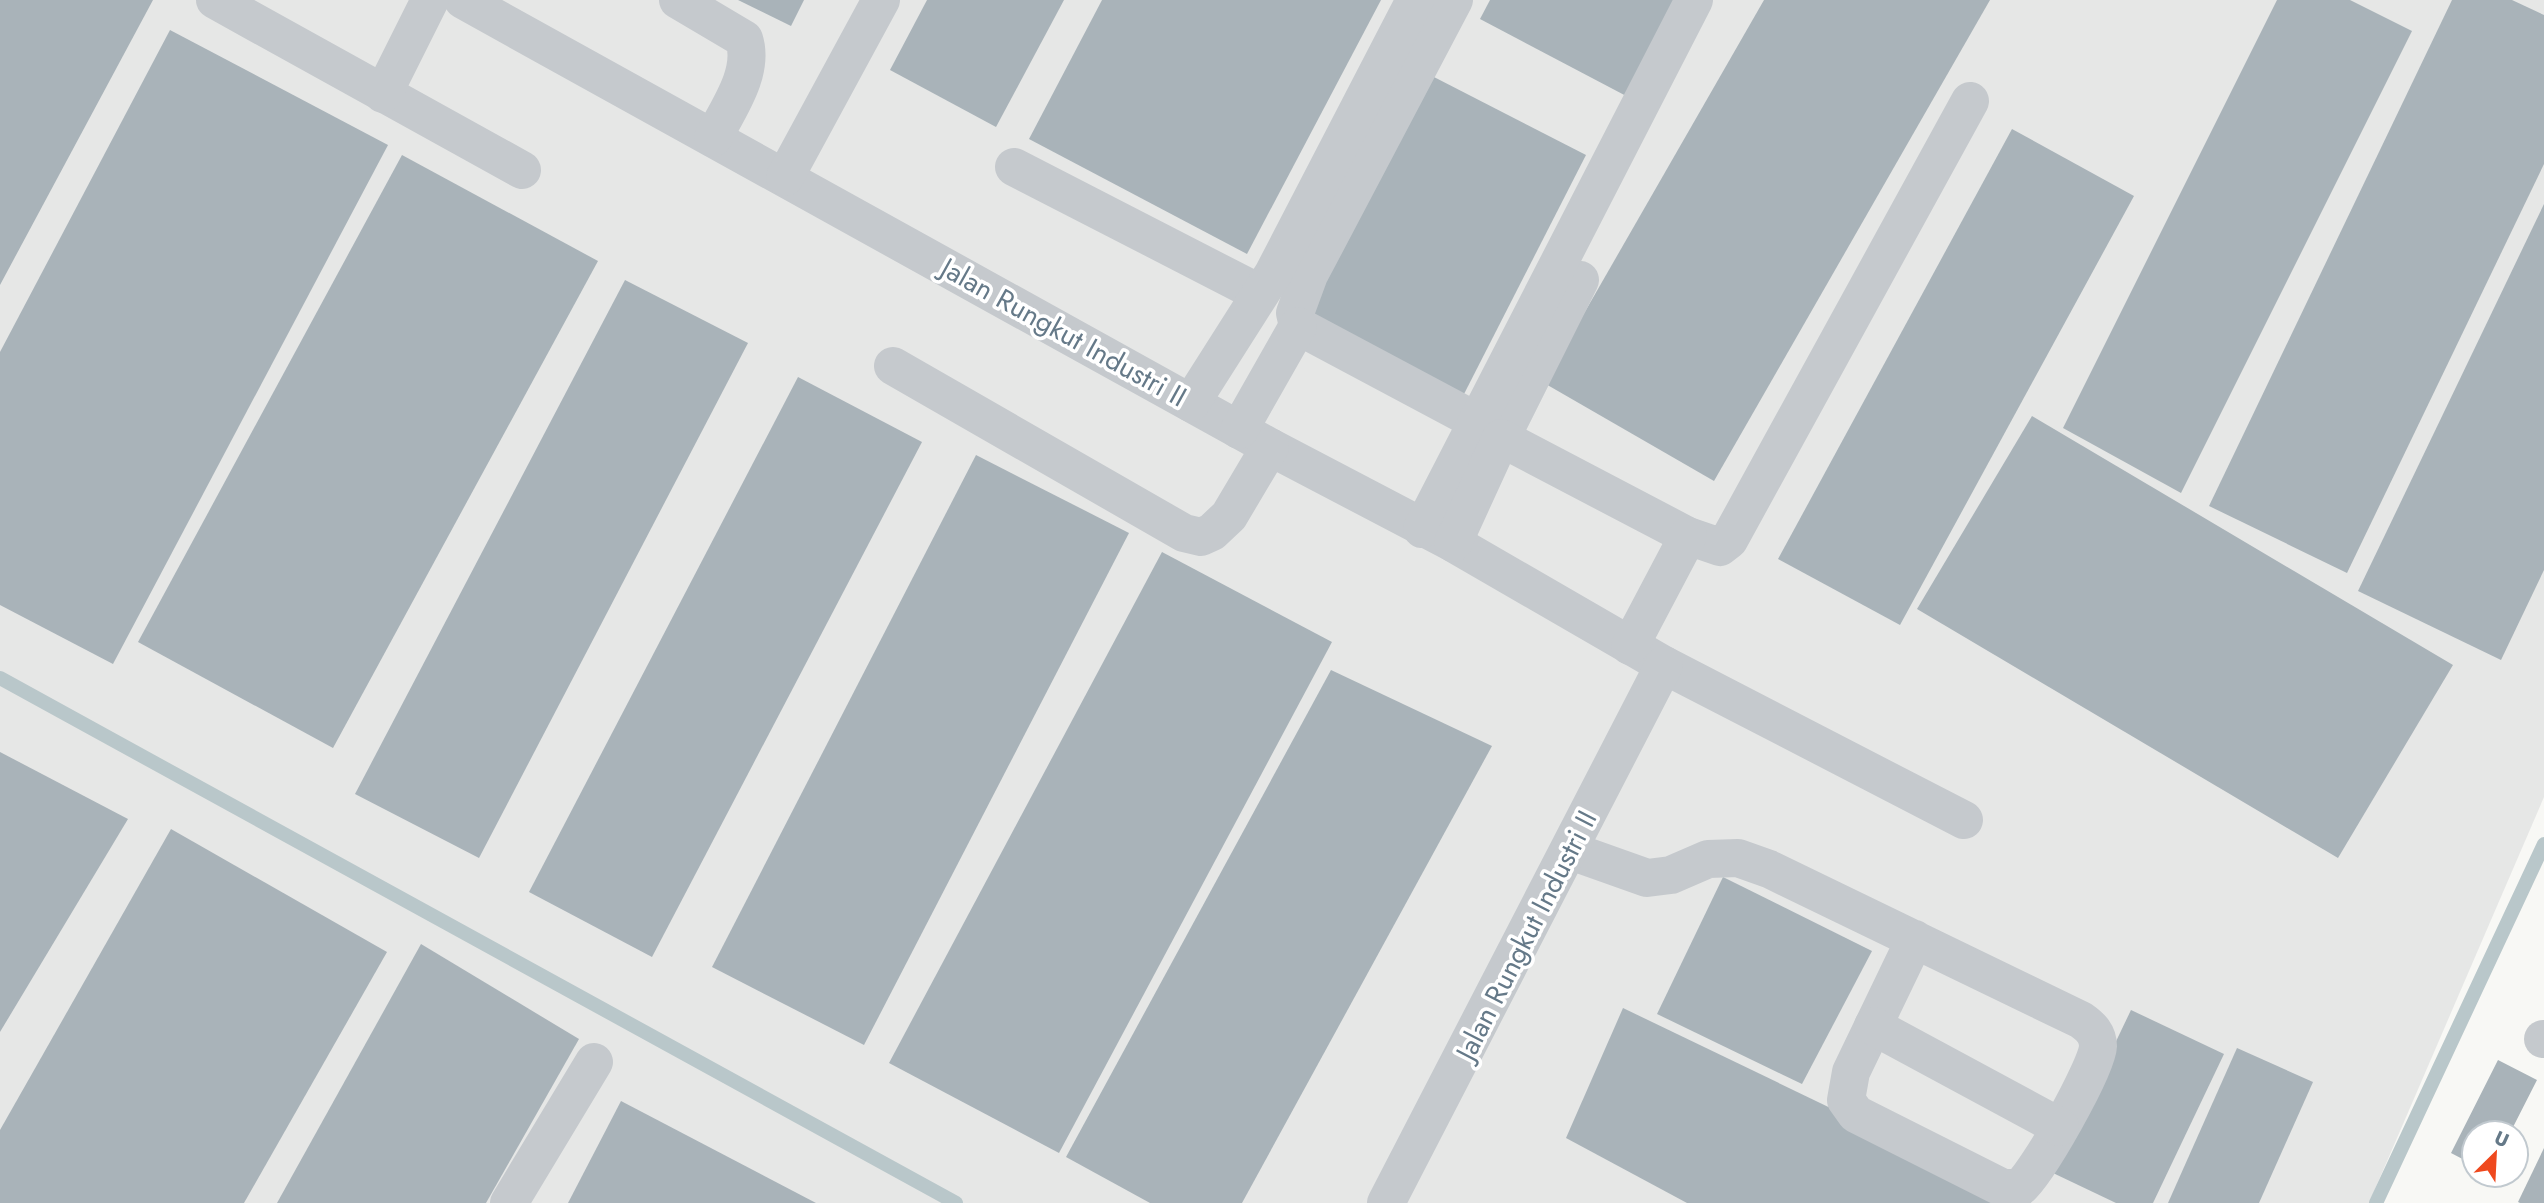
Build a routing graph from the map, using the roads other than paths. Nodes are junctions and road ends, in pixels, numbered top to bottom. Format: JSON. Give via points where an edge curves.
{"nodes":[{"id":1,"x":215,"y":0,"type":"edge"},
{"id":2,"x":430,"y":0,"type":"edge"},
{"id":3,"x":463,"y":0,"type":"edge"},
{"id":4,"x":678,"y":0,"type":"edge"},
{"id":5,"x":880,"y":0,"type":"edge"},
{"id":6,"x":1415,"y":0,"type":"edge"},
{"id":7,"x":1454,"y":0,"type":"edge"},
{"id":8,"x":1694,"y":0,"type":"edge"},
{"id":9,"x":1720,"y":0,"type":"edge"},
{"id":10,"x":383,"y":94,"type":"junction"},
{"id":11,"x":1970,"y":101,"type":"dead end"},
{"id":12,"x":713,"y":138,"type":"junction"},
{"id":13,"x":1014,"y":167,"type":"dead end"},
{"id":14,"x":522,"y":170,"type":"dead end"},
{"id":15,"x":785,"y":177,"type":"junction"},
{"id":16,"x":1259,"y":293,"type":"junction"},
{"id":17,"x":1298,"y":326,"type":"junction"},
{"id":18,"x":893,"y":366,"type":"dead end"},
{"id":19,"x":1191,"y":403,"type":"junction"},
{"id":20,"x":1490,"y":430,"type":"junction"},
{"id":21,"x":1254,"y":438,"type":"junction"},
{"id":22,"x":1437,"y":536,"type":"junction"},
{"id":23,"x":1688,"y":536,"type":"junction"},
{"id":24,"x":1630,"y":646,"type":"junction"},
{"id":25,"x":1664,"y":665,"type":"junction"},
{"id":26,"x":1964,"y":820,"type":"dead end"},
{"id":27,"x":1571,"y":851,"type":"junction"},
{"id":28,"x":1915,"y":939,"type":"junction"},
{"id":29,"x":1873,"y":1026,"type":"junction"},
{"id":30,"x":594,"y":1062,"type":"dead end"},
{"id":31,"x":2060,"y":1127,"type":"junction"},
{"id":32,"x":509,"y":1203,"type":"edge"},
{"id":33,"x":1387,"y":1203,"type":"edge"}],
"edges":[{"from":1,"to":10,"type":"lane"},
{"from":2,"to":10,"type":"lane"},
{"from":3,"to":12,"type":"lane","name":"Jalan Rungkut Industri II"},
{"from":4,"to":12,"type":"lane","via":[[744,39],[749,54],[738,90]]},
{"from":5,"to":15,"type":"lane"},
{"from":6,"to":16,"type":"lane"},
{"from":7,"to":17,"type":"lane","via":[[1309,275],[1295,313]]},
{"from":8,"to":20,"type":"lane"},
{"from":9,"to":20,"type":"lane"},
{"from":10,"to":14,"type":"lane"},
{"from":11,"to":23,"type":"lane","via":[[1729,540],[1720,547]]},
{"from":12,"to":15,"type":"lane","name":"Jalan Rungkut Industri II"},
{"from":13,"to":16,"type":"lane"},
{"from":15,"to":19,"type":"lane","name":"Jalan Rungkut Industri II"},
{"from":16,"to":19,"type":"lane"},
{"from":17,"to":20,"type":"lane"},
{"from":17,"to":21,"type":"lane"},
{"from":18,"to":21,"type":"lane","via":[[1184,533],[1201,537],[1222,525]]},
{"from":19,"to":21,"type":"lane","name":"Jalan Rungkut Industri II"},
{"from":20,"to":22,"type":"lane"},
{"from":20,"to":23,"type":"lane"},
{"from":21,"to":22,"type":"lane","name":"Jalan Rungkut Industri II"},
{"from":22,"to":24,"type":"lane","name":"Jalan Rungkut Industri II"},
{"from":23,"to":24,"type":"lane"},
{"from":24,"to":25,"type":"lane","name":"Jalan Rungkut Industri II"},
{"from":25,"to":26,"type":"lane","name":"Jalan Rungkut Industri II"},
{"from":25,"to":27,"type":"lane","name":"Jalan Rungkut Industri II"},
{"from":27,"to":28,"type":"lane","via":[[1647,878],[1671,875],[1707,859],[1738,858]]},
{"from":27,"to":33,"type":"lane","name":"Jalan Rungkut Industri II"},
{"from":28,"to":29,"type":"lane"},
{"from":28,"to":31,"type":"lane","via":[[2091,1027],[2097,1052]]},
{"from":29,"to":31,"type":"lane"},
{"from":29,"to":31,"type":"lane","via":[[1846,1089],[1846,1100],[1856,1114],[2011,1189],[2019,1188],[2030,1176]]},
{"from":30,"to":32,"type":"lane"}]}
